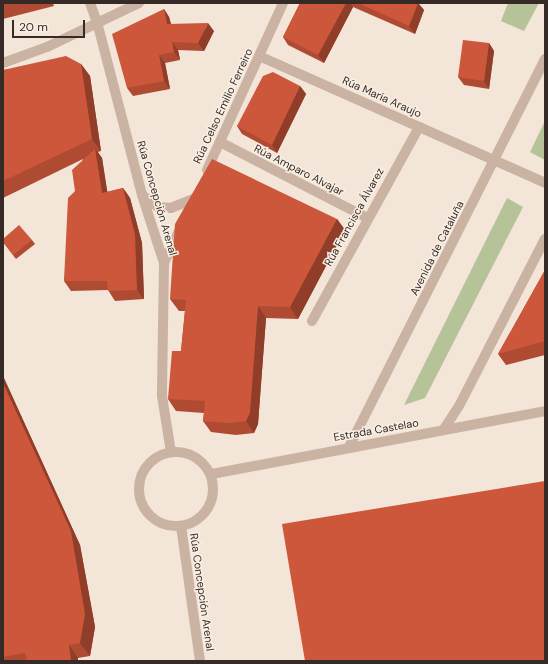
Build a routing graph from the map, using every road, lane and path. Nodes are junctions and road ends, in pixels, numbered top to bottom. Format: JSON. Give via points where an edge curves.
{"nodes":[{"id":1,"x":90,"y":3,"type":"edge"},
{"id":2,"x":139,"y":3,"type":"edge"},
{"id":3,"x":283,"y":3,"type":"edge"},
{"id":4,"x":97,"y":22,"type":"junction"},
{"id":5,"x":259,"y":56,"type":"junction"},
{"id":6,"x":545,"y":59,"type":"edge"},
{"id":7,"x":3,"y":63,"type":"edge"},
{"id":8,"x":420,"y":127,"type":"junction"},
{"id":9,"x":220,"y":142,"type":"junction"},
{"id":10,"x":496,"y":159,"type":"junction"},
{"id":11,"x":203,"y":178,"type":"edge"},
{"id":12,"x":545,"y":183,"type":"edge"},
{"id":13,"x":142,"y":195,"type":"junction"},
{"id":14,"x":367,"y":218,"type":"junction"},
{"id":15,"x":545,"y":238,"type":"edge"},
{"id":16,"x":164,"y":263,"type":"junction"},
{"id":17,"x":312,"y":321,"type":"dead end"},
{"id":18,"x":545,"y":411,"type":"edge"},
{"id":19,"x":444,"y":429,"type":"junction"},
{"id":20,"x":350,"y":447,"type":"junction"},
{"id":21,"x":172,"y":452,"type":"junction"},
{"id":22,"x":212,"y":474,"type":"junction"},
{"id":23,"x":181,"y":526,"type":"junction"},
{"id":24,"x":200,"y":661,"type":"edge"}],
"edges":[{"from":1,"to":4,"type":"street","name":"Rúa Concepción Arenal"},
{"from":2,"to":4,"type":"street"},
{"from":3,"to":5,"type":"street","name":"Rúa Celso Emilio Ferreiro"},
{"from":4,"to":7,"type":"street","via":[[47,47]]},
{"from":4,"to":13,"type":"street","name":"Rúa Concepción Arenal"},
{"from":5,"to":8,"type":"street","name":"Rúa María Araujo"},
{"from":5,"to":9,"type":"street","name":"Rúa Celso Emilio Ferreiro"},
{"from":6,"to":10,"type":"street","name":"Avenida de Cataluña"},
{"from":8,"to":10,"type":"street","name":"Rúa María Araujo"},
{"from":8,"to":14,"type":"street","name":"Rúa Francisca Álvarez"},
{"from":9,"to":11,"type":"street","name":"Rúa Celso Emilio Ferreiro"},
{"from":9,"to":14,"type":"street","name":"Rúa Amparo Alvajar"},
{"from":10,"to":12,"type":"street","name":"Rúa María Araujo"},
{"from":10,"to":20,"type":"street","name":"Avenida de Cataluña"},
{"from":13,"to":16,"type":"street","name":"Rúa Concepción Arenal"},
{"from":13,"to":16,"type":"street","via":[[158,207],[171,208],[195,196]]},
{"from":14,"to":17,"type":"street","name":"Rúa Francisca Álvarez"},
{"from":15,"to":19,"type":"street","via":[[459,406]]},
{"from":16,"to":21,"type":"street","name":"Rúa Concepción Arenal","via":[[162,396]]},
{"from":18,"to":19,"type":"street","name":"Estrada Castelao"},
{"from":19,"to":20,"type":"street","name":"Estrada Castelao"},
{"from":20,"to":22,"type":"street","name":"Estrada Castelao"},
{"from":21,"to":22,"type":"street","via":[[184,452],[195,457]]},
{"from":21,"to":23,"type":"street","via":[[152,460],[145,469],[140,478],[140,499],[150,516],[159,522]]},
{"from":22,"to":23,"type":"street","via":[[213,492],[208,508],[192,523]]},
{"from":23,"to":24,"type":"street","name":"Rúa Concepción Arenal"}]}
